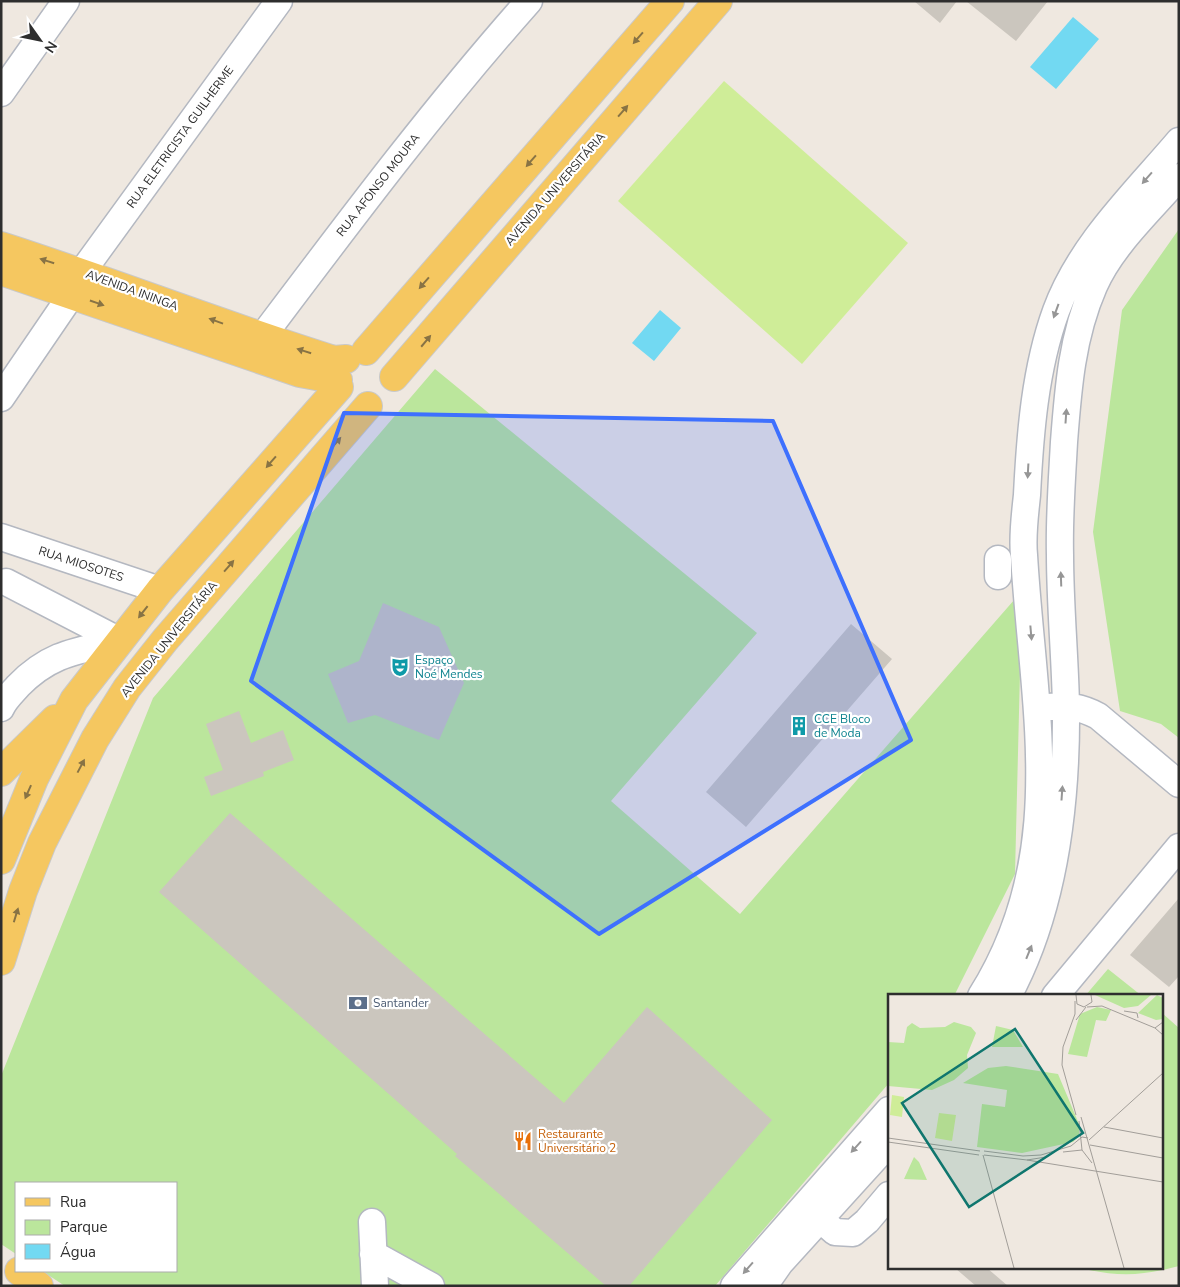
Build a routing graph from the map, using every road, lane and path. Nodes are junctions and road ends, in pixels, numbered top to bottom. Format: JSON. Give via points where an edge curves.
{"nodes":[{"id":1,"x":66,"y":1,"type":"edge"},
{"id":2,"x":278,"y":1,"type":"edge"},
{"id":3,"x":515,"y":1,"type":"edge"},
{"id":4,"x":529,"y":1,"type":"edge"},
{"id":5,"x":670,"y":1,"type":"edge"},
{"id":6,"x":718,"y":1,"type":"edge"},
{"id":7,"x":498,"y":37,"type":"junction"},
{"id":8,"x":1,"y":93,"type":"edge"},
{"id":9,"x":1179,"y":141,"type":"edge"},
{"id":10,"x":1179,"y":177,"type":"edge"},
{"id":11,"x":1,"y":246,"type":"edge"},
{"id":12,"x":1,"y":271,"type":"edge"},
{"id":13,"x":77,"y":283,"type":"junction"},
{"id":14,"x":259,"y":347,"type":"junction"},
{"id":15,"x":347,"y":369,"type":"junction"},
{"id":16,"x":394,"y":377,"type":"junction"},
{"id":17,"x":1037,"y":388,"type":"junction"},
{"id":18,"x":1068,"y":388,"type":"junction"},
{"id":19,"x":1,"y":398,"type":"edge"},
{"id":20,"x":368,"y":406,"type":"junction"},
{"id":21,"x":1,"y":537,"type":"edge"},
{"id":22,"x":6,"y":582,"type":"dead end"},
{"id":23,"x":160,"y":590,"type":"junction"},
{"id":24,"x":120,"y":641,"type":"junction"},
{"id":25,"x":99,"y":668,"type":"junction"},
{"id":26,"x":127,"y":688,"type":"junction"},
{"id":27,"x":74,"y":700,"type":"junction"},
{"id":28,"x":1066,"y":705,"type":"junction"},
{"id":29,"x":1,"y":708,"type":"edge"},
{"id":30,"x":1038,"y":708,"type":"junction"},
{"id":31,"x":1,"y":772,"type":"edge"},
{"id":32,"x":1179,"y":784,"type":"edge"},
{"id":33,"x":1179,"y":847,"type":"edge"},
{"id":34,"x":1,"y":860,"type":"edge"},
{"id":35,"x":1,"y":961,"type":"edge"},
{"id":36,"x":982,"y":994,"type":"edge"},
{"id":37,"x":1009,"y":994,"type":"edge"},
{"id":38,"x":1057,"y":994,"type":"edge"},
{"id":39,"x":888,"y":1111,"type":"edge"},
{"id":40,"x":888,"y":1144,"type":"edge"},
{"id":41,"x":888,"y":1196,"type":"edge"},
{"id":42,"x":820,"y":1219,"type":"junction"},
{"id":43,"x":372,"y":1222,"type":"dead end"},
{"id":44,"x":373,"y":1254,"type":"junction"},
{"id":45,"x":1,"y":1258,"type":"edge"},
{"id":46,"x":15,"y":1268,"type":"edge"},
{"id":47,"x":20,"y":1272,"type":"edge"},
{"id":48,"x":419,"y":1284,"type":"edge"},
{"id":49,"x":374,"y":1285,"type":"edge"},
{"id":50,"x":39,"y":1286,"type":"edge"},
{"id":51,"x":734,"y":1286,"type":"edge"},
{"id":52,"x":764,"y":1286,"type":"edge"}],
"edges":[{"from":1,"to":8,"type":"street"},
{"from":2,"to":13,"type":"street","name":"RUA ELETRICISTA GUILHERME"},
{"from":3,"to":7,"type":"street","name":"RUA AFONSO MOURA"},
{"from":4,"to":7,"type":"street","name":"RUA AFONSO MOURA"},
{"from":5,"to":15,"type":"main road","one_way":true},
{"from":16,"to":6,"type":"main road","name":"AVENIDA UNIVERSITÁRIA","one_way":true},
{"from":7,"to":14,"type":"street","name":"RUA AFONSO MOURA","via":[[351,218]]},
{"from":9,"to":17,"type":"street","one_way":true,"via":[[1106,227],[1075,272],[1056,310]]},
{"from":10,"to":18,"type":"street","via":[[1114,253],[1095,283],[1084,310]]},
{"from":13,"to":11,"type":"main road","name":"AVENIDA ININGA","one_way":true},
{"from":12,"to":13,"type":"main road","name":"AVENIDA ININGA"},
{"from":13,"to":14,"type":"main road","name":"AVENIDA ININGA"},
{"from":13,"to":19,"type":"street","name":"RUA ELETRICISTA GUILHERME"},
{"from":14,"to":15,"type":"main road","name":"AVENIDA ININGA","via":[[334,360]]},
{"from":15,"to":16,"type":"main road","via":[[374,352],[388,361]]},
{"from":15,"to":20,"type":"main road","via":[[350,402]]},
{"from":15,"to":23,"type":"main road","one_way":true},
{"from":16,"to":20,"type":"main road","via":[[384,400]]},
{"from":17,"to":18,"type":"street"},
{"from":17,"to":30,"type":"street","one_way":true,"via":[[1031,426],[1024,552]]},
{"from":28,"to":18,"type":"street","one_way":true,"via":[[1060,554]]},
{"from":26,"to":20,"type":"main road","name":"AVENIDA UNIVERSITÁRIA","one_way":true},
{"from":21,"to":23,"type":"street","name":"RUA MIOSOTES"},
{"from":22,"to":24,"type":"street"},
{"from":23,"to":24,"type":"main road","one_way":true},
{"from":24,"to":25,"type":"main road"},
{"from":24,"to":29,"type":"street","via":[[62,654],[34,670]]},
{"from":25,"to":26,"type":"main road"},
{"from":25,"to":27,"type":"main road"},
{"from":35,"to":26,"type":"main road","name":"AVENIDA UNIVERSITÁRIA","one_way":true,"via":[[42,843],[95,739]]},
{"from":27,"to":31,"type":"main road"},
{"from":27,"to":34,"type":"main road","one_way":true,"via":[[34,779]]},
{"from":28,"to":30,"type":"street"},
{"from":28,"to":32,"type":"street","via":[[1098,716]]},
{"from":37,"to":28,"type":"street","one_way":true,"via":[[1036,935],[1052,868],[1061,809]]},
{"from":30,"to":36,"type":"street","via":[[1040,809],[1027,888],[1015,930]]},
{"from":33,"to":38,"type":"street"},
{"from":39,"to":51,"type":"street","one_way":true},
{"from":40,"to":42,"type":"street"},
{"from":41,"to":42,"type":"street","via":[[853,1233],[835,1232]]},
{"from":42,"to":52,"type":"street"},
{"from":43,"to":44,"type":"street"},
{"from":44,"to":48,"type":"street"},
{"from":44,"to":49,"type":"street"},
{"from":45,"to":46,"type":"main road"},
{"from":47,"to":50,"type":"main road"}]}
